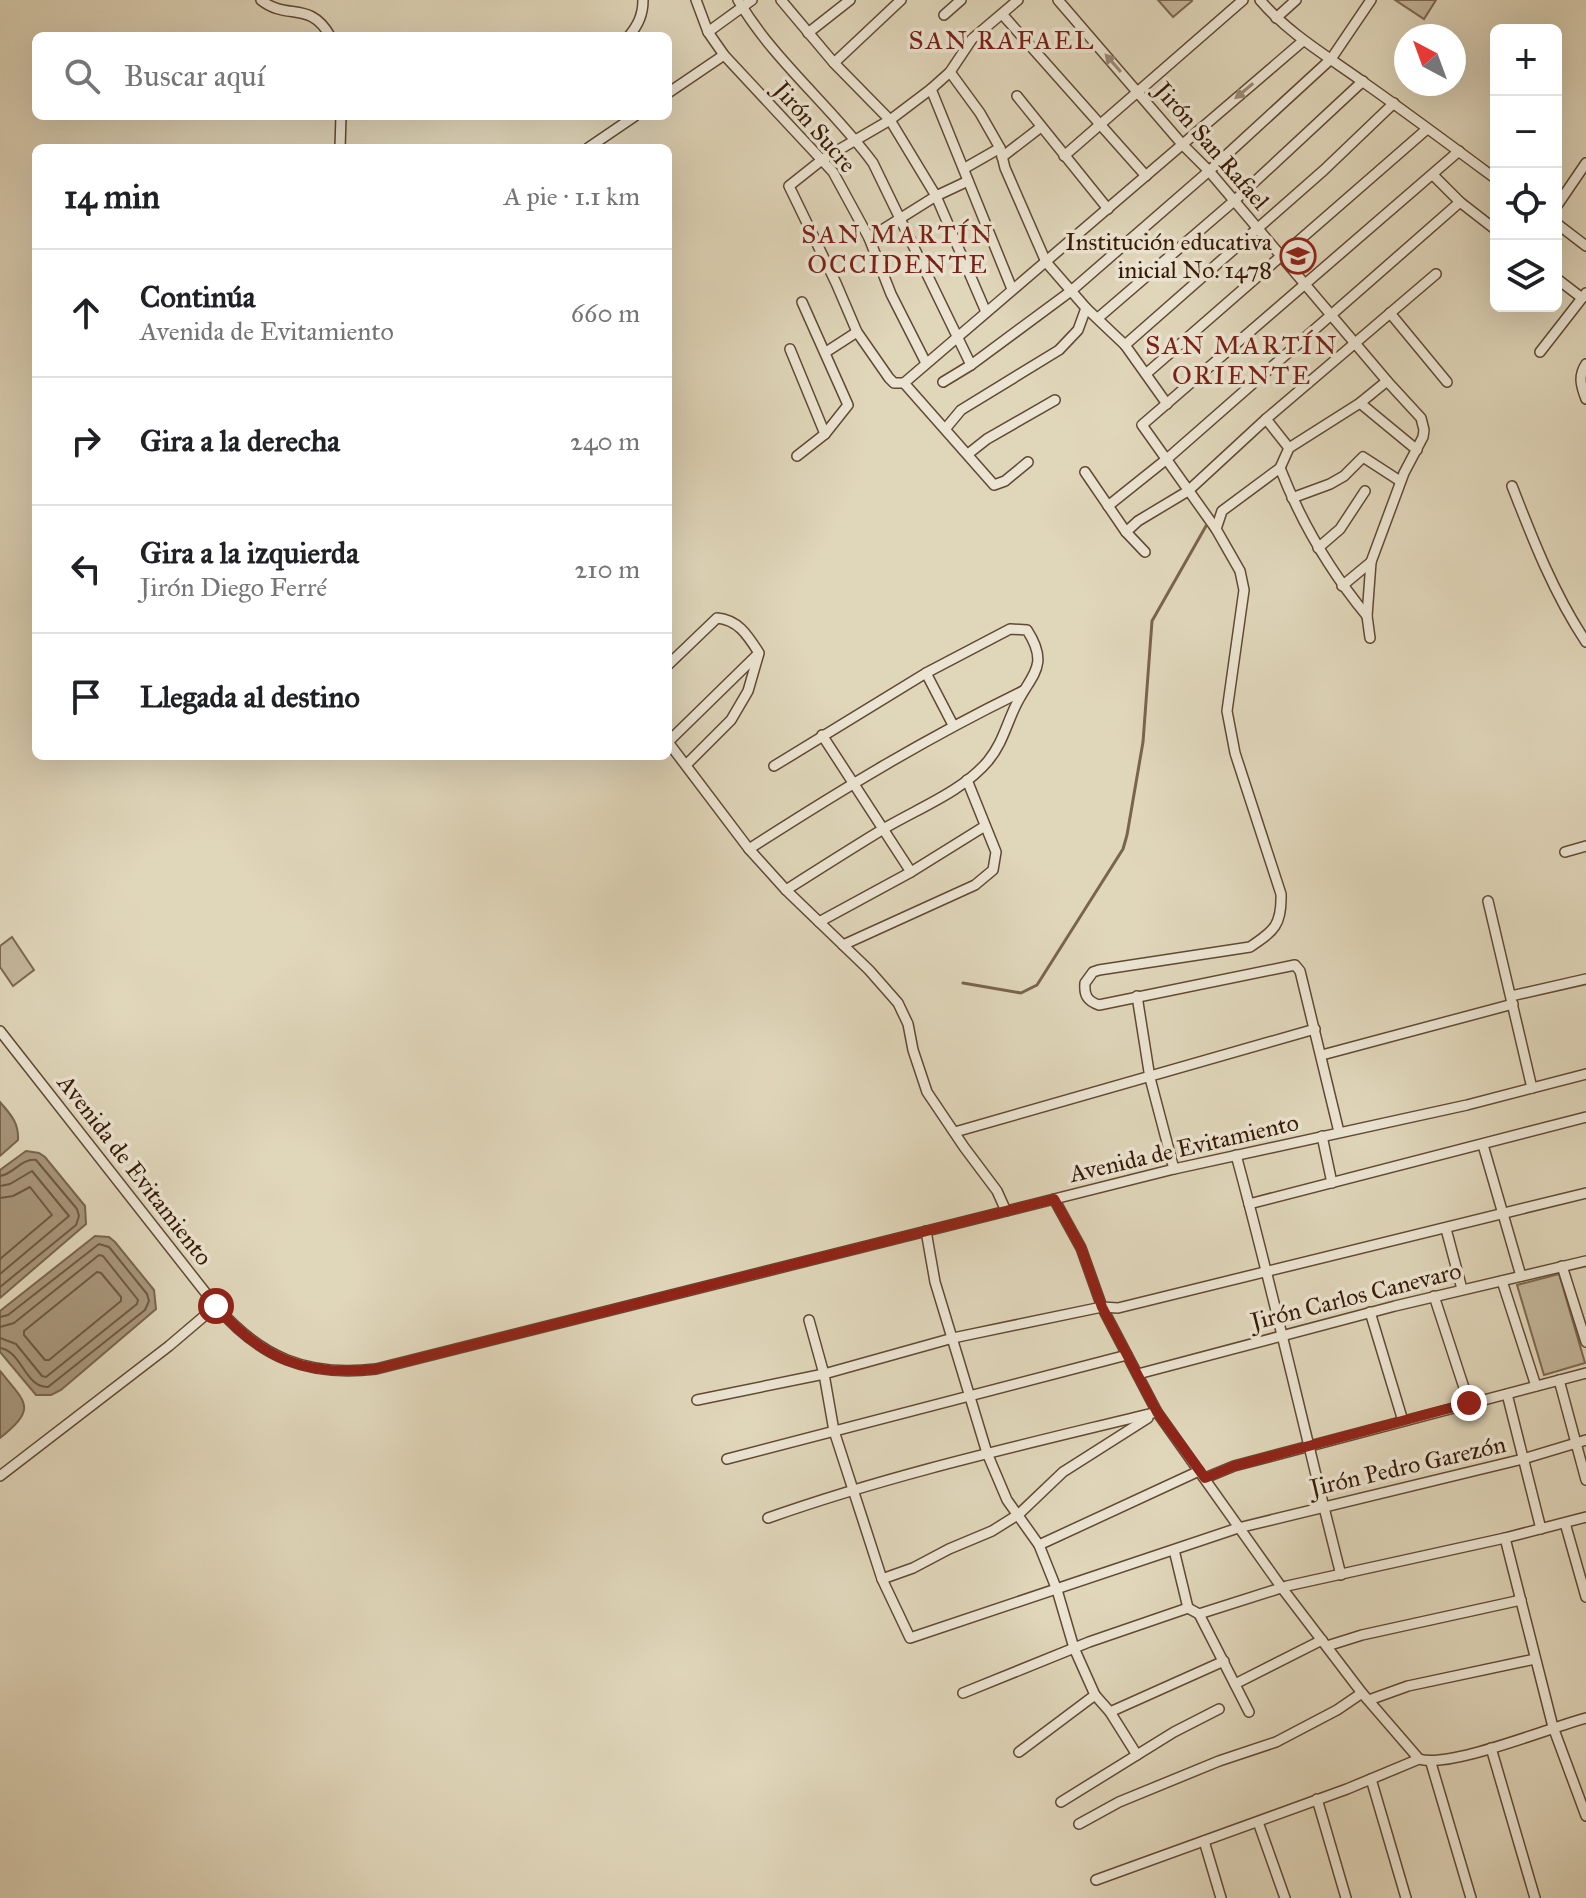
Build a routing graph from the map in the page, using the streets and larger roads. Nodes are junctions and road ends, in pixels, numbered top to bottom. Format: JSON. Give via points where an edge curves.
{"nodes":[{"id":1,"x":261,"y":0,"type":"edge"},
{"id":2,"x":643,"y":0,"type":"edge"},
{"id":3,"x":696,"y":0,"type":"edge"},
{"id":4,"x":752,"y":0,"type":"edge"},
{"id":5,"x":781,"y":0,"type":"edge"},
{"id":6,"x":850,"y":0,"type":"edge"},
{"id":7,"x":901,"y":0,"type":"edge"},
{"id":8,"x":961,"y":0,"type":"edge"},
{"id":9,"x":1018,"y":0,"type":"edge"},
{"id":10,"x":1058,"y":0,"type":"edge"},
{"id":11,"x":1243,"y":0,"type":"edge"},
{"id":12,"x":1260,"y":0,"type":"edge"},
{"id":13,"x":1296,"y":0,"type":"edge"},
{"id":14,"x":1371,"y":0,"type":"edge"},
{"id":15,"x":740,"y":4,"type":"edge"},
{"id":16,"x":1002,"y":14,"type":"junction"},
{"id":17,"x":944,"y":15,"type":"dead end"},
{"id":18,"x":1276,"y":18,"type":"junction"},
{"id":19,"x":328,"y":32,"type":"edge"},
{"id":20,"x":632,"y":32,"type":"edge"},
{"id":21,"x":708,"y":32,"type":"junction"},
{"id":22,"x":808,"y":33,"type":"junction"},
{"id":23,"x":1303,"y":41,"type":"junction"},
{"id":24,"x":724,"y":55,"type":"junction"},
{"id":25,"x":1331,"y":59,"type":"junction"},
{"id":26,"x":834,"y":63,"type":"junction"},
{"id":27,"x":950,"y":72,"type":"junction"},
{"id":28,"x":1363,"y":81,"type":"junction"},
{"id":29,"x":931,"y":89,"type":"junction"},
{"id":30,"x":672,"y":90,"type":"edge"},
{"id":31,"x":1137,"y":91,"type":"junction"},
{"id":32,"x":1017,"y":96,"type":"dead end"},
{"id":33,"x":1394,"y":103,"type":"junction"},
{"id":34,"x":341,"y":120,"type":"edge"},
{"id":35,"x":629,"y":120,"type":"edge"},
{"id":36,"x":890,"y":120,"type":"junction"},
{"id":37,"x":1100,"y":123,"type":"junction"},
{"id":38,"x":1041,"y":127,"type":"junction"},
{"id":39,"x":1427,"y":129,"type":"junction"},
{"id":40,"x":855,"y":139,"type":"junction"},
{"id":41,"x":340,"y":144,"type":"edge"},
{"id":42,"x":594,"y":144,"type":"edge"},
{"id":43,"x":1182,"y":144,"type":"junction"},
{"id":44,"x":1459,"y":151,"type":"junction"},
{"id":45,"x":1001,"y":152,"type":"junction"},
{"id":46,"x":1064,"y":156,"type":"junction"},
{"id":47,"x":823,"y":159,"type":"junction"},
{"id":48,"x":1586,"y":163,"type":"edge"},
{"id":49,"x":965,"y":168,"type":"junction"},
{"id":50,"x":1209,"y":171,"type":"junction"},
{"id":51,"x":1490,"y":174,"type":"edge"},
{"id":52,"x":1433,"y":175,"type":"junction"},
{"id":53,"x":1146,"y":176,"type":"junction"},
{"id":54,"x":968,"y":181,"type":"junction"},
{"id":55,"x":936,"y":196,"type":"junction"},
{"id":56,"x":1562,"y":198,"type":"edge"},
{"id":57,"x":1234,"y":201,"type":"junction"},
{"id":58,"x":1460,"y":202,"type":"junction"},
{"id":59,"x":1108,"y":209,"type":"junction"},
{"id":60,"x":902,"y":218,"type":"junction"},
{"id":61,"x":1490,"y":225,"type":"edge"},
{"id":62,"x":1562,"y":227,"type":"edge"},
{"id":63,"x":1257,"y":228,"type":"junction"},
{"id":64,"x":869,"y":238,"type":"junction"},
{"id":65,"x":1584,"y":241,"type":"edge"},
{"id":66,"x":1281,"y":256,"type":"junction"},
{"id":67,"x":1046,"y":262,"type":"junction"},
{"id":68,"x":1436,"y":274,"type":"dead end"},
{"id":69,"x":1562,"y":282,"type":"edge"},
{"id":70,"x":1306,"y":285,"type":"junction"},
{"id":71,"x":1012,"y":289,"type":"junction"},
{"id":72,"x":1071,"y":291,"type":"junction"},
{"id":73,"x":1584,"y":296,"type":"edge"},
{"id":74,"x":802,"y":302,"type":"dead end"},
{"id":75,"x":1086,"y":308,"type":"junction"},
{"id":76,"x":986,"y":312,"type":"junction"},
{"id":77,"x":1390,"y":313,"type":"junction"},
{"id":78,"x":1330,"y":315,"type":"junction"},
{"id":79,"x":1098,"y":318,"type":"junction"},
{"id":80,"x":857,"y":332,"type":"junction"},
{"id":81,"x":957,"y":338,"type":"junction"},
{"id":82,"x":1356,"y":344,"type":"junction"},
{"id":83,"x":1125,"y":345,"type":"junction"},
{"id":84,"x":790,"y":349,"type":"dead end"},
{"id":85,"x":826,"y":352,"type":"junction"},
{"id":86,"x":1540,"y":352,"type":"dead end"},
{"id":87,"x":926,"y":363,"type":"junction"},
{"id":88,"x":1586,"y":364,"type":"edge"},
{"id":89,"x":971,"y":365,"type":"junction"},
{"id":90,"x":1147,"y":373,"type":"junction"},
{"id":91,"x":1387,"y":381,"type":"junction"},
{"id":92,"x":943,"y":382,"type":"dead end"},
{"id":93,"x":1447,"y":382,"type":"dead end"},
{"id":94,"x":904,"y":383,"type":"junction"},
{"id":95,"x":1586,"y":399,"type":"edge"},
{"id":96,"x":1055,"y":400,"type":"dead end"},
{"id":97,"x":1360,"y":403,"type":"junction"},
{"id":98,"x":1167,"y":404,"type":"junction"},
{"id":99,"x":1266,"y":419,"type":"junction"},
{"id":100,"x":946,"y":428,"type":"junction"},
{"id":101,"x":825,"y":434,"type":"junction"},
{"id":102,"x":1289,"y":448,"type":"junction"},
{"id":103,"x":1417,"y":450,"type":"junction"},
{"id":104,"x":968,"y":454,"type":"junction"},
{"id":105,"x":797,"y":456,"type":"dead end"},
{"id":106,"x":1168,"y":458,"type":"junction"},
{"id":107,"x":1028,"y":462,"type":"dead end"},
{"id":108,"x":1280,"y":468,"type":"junction"},
{"id":109,"x":1085,"y":472,"type":"dead end"},
{"id":110,"x":1400,"y":481,"type":"junction"},
{"id":111,"x":1512,"y":486,"type":"dead end"},
{"id":112,"x":1188,"y":491,"type":"junction"},
{"id":113,"x":1365,"y":491,"type":"dead end"},
{"id":114,"x":1292,"y":498,"type":"junction"},
{"id":115,"x":1108,"y":506,"type":"junction"},
{"id":116,"x":1216,"y":529,"type":"junction"},
{"id":117,"x":1126,"y":532,"type":"junction"},
{"id":118,"x":1318,"y":548,"type":"junction"},
{"id":119,"x":1145,"y":552,"type":"dead end"},
{"id":120,"x":1371,"y":562,"type":"junction"},
{"id":121,"x":1342,"y":586,"type":"junction"},
{"id":122,"x":1367,"y":616,"type":"junction"},
{"id":123,"x":1370,"y":638,"type":"dead end"},
{"id":124,"x":1586,"y":642,"type":"edge"},
{"id":125,"x":759,"y":653,"type":"junction"},
{"id":126,"x":672,"y":661,"type":"edge"},
{"id":127,"x":926,"y":673,"type":"junction"},
{"id":128,"x":1027,"y":689,"type":"junction"},
{"id":129,"x":953,"y":725,"type":"junction"},
{"id":130,"x":822,"y":735,"type":"junction"},
{"id":131,"x":672,"y":738,"type":"edge"},
{"id":132,"x":672,"y":747,"type":"edge"},
{"id":133,"x":686,"y":765,"type":"junction"},
{"id":134,"x":774,"y":766,"type":"dead end"},
{"id":135,"x":967,"y":780,"type":"junction"},
{"id":136,"x":853,"y":782,"type":"junction"},
{"id":137,"x":985,"y":826,"type":"junction"},
{"id":138,"x":883,"y":829,"type":"junction"},
{"id":139,"x":1586,"y":846,"type":"edge"},
{"id":140,"x":749,"y":849,"type":"junction"},
{"id":141,"x":1565,"y":852,"type":"dead end"},
{"id":142,"x":911,"y":872,"type":"junction"},
{"id":143,"x":786,"y":890,"type":"junction"},
{"id":144,"x":1488,"y":901,"type":"dead end"},
{"id":145,"x":819,"y":922,"type":"junction"},
{"id":146,"x":843,"y":945,"type":"junction"},
{"id":147,"x":1586,"y":979,"type":"edge"},
{"id":148,"x":1137,"y":996,"type":"junction"},
{"id":149,"x":1512,"y":1000,"type":"junction"},
{"id":150,"x":1315,"y":1029,"type":"junction"},
{"id":151,"x":0,"y":1031,"type":"edge"},
{"id":152,"x":1322,"y":1055,"type":"junction"},
{"id":153,"x":1586,"y":1074,"type":"edge"},
{"id":154,"x":1150,"y":1078,"type":"junction"},
{"id":155,"x":1532,"y":1088,"type":"junction"},
{"id":156,"x":1586,"y":1117,"type":"edge"},
{"id":157,"x":955,"y":1132,"type":"junction"},
{"id":158,"x":1339,"y":1132,"type":"junction"},
{"id":159,"x":1322,"y":1136,"type":"junction"},
{"id":160,"x":1483,"y":1145,"type":"junction"},
{"id":161,"x":1236,"y":1155,"type":"junction"},
{"id":162,"x":1174,"y":1169,"type":"junction"},
{"id":163,"x":1332,"y":1183,"type":"junction"},
{"id":164,"x":1586,"y":1193,"type":"edge"},
{"id":165,"x":1054,"y":1199,"type":"junction"},
{"id":166,"x":1249,"y":1204,"type":"junction"},
{"id":167,"x":1006,"y":1211,"type":"junction"},
{"id":168,"x":1502,"y":1215,"type":"junction"},
{"id":169,"x":1446,"y":1229,"type":"junction"},
{"id":170,"x":926,"y":1231,"type":"junction"},
{"id":171,"x":1586,"y":1261,"type":"edge"},
{"id":172,"x":1562,"y":1266,"type":"junction"},
{"id":173,"x":1268,"y":1272,"type":"junction"},
{"id":174,"x":1521,"y":1276,"type":"junction"},
{"id":175,"x":1502,"y":1281,"type":"junction"},
{"id":176,"x":1462,"y":1289,"type":"junction"},
{"id":177,"x":1434,"y":1296,"type":"junction"},
{"id":178,"x":216,"y":1306,"type":"junction"},
{"id":179,"x":1102,"y":1307,"type":"junction"},
{"id":180,"x":1370,"y":1312,"type":"junction"},
{"id":181,"x":809,"y":1320,"type":"dead end"},
{"id":182,"x":1283,"y":1334,"type":"junction"},
{"id":183,"x":953,"y":1338,"type":"junction"},
{"id":184,"x":1586,"y":1342,"type":"edge"},
{"id":185,"x":1127,"y":1355,"type":"junction"},
{"id":186,"x":1586,"y":1373,"type":"edge"},
{"id":187,"x":824,"y":1374,"type":"junction"},
{"id":188,"x":1138,"y":1374,"type":"junction"},
{"id":189,"x":1559,"y":1380,"type":"junction"},
{"id":190,"x":1536,"y":1386,"type":"junction"},
{"id":191,"x":1507,"y":1394,"type":"junction"},
{"id":192,"x":971,"y":1395,"type":"junction"},
{"id":193,"x":697,"y":1400,"type":"dead end"},
{"id":194,"x":1469,"y":1403,"type":"junction"},
{"id":195,"x":1157,"y":1412,"type":"junction"},
{"id":196,"x":1403,"y":1421,"type":"junction"},
{"id":197,"x":834,"y":1431,"type":"junction"},
{"id":198,"x":1581,"y":1442,"type":"edge"},
{"id":199,"x":1307,"y":1446,"type":"junction"},
{"id":200,"x":987,"y":1453,"type":"junction"},
{"id":201,"x":727,"y":1459,"type":"dead end"},
{"id":202,"x":1523,"y":1459,"type":"junction"},
{"id":203,"x":1202,"y":1474,"type":"junction"},
{"id":204,"x":0,"y":1476,"type":"edge"},
{"id":205,"x":1586,"y":1480,"type":"edge"},
{"id":206,"x":853,"y":1491,"type":"junction"},
{"id":207,"x":1323,"y":1508,"type":"junction"},
{"id":208,"x":1019,"y":1514,"type":"junction"},
{"id":209,"x":1586,"y":1517,"type":"edge"},
{"id":210,"x":768,"y":1518,"type":"dead end"},
{"id":211,"x":1565,"y":1523,"type":"junction"},
{"id":212,"x":1238,"y":1528,"type":"junction"},
{"id":213,"x":1541,"y":1529,"type":"junction"},
{"id":214,"x":1505,"y":1538,"type":"junction"},
{"id":215,"x":1039,"y":1545,"type":"junction"},
{"id":216,"x":1174,"y":1550,"type":"junction"},
{"id":217,"x":1341,"y":1575,"type":"junction"},
{"id":218,"x":882,"y":1579,"type":"junction"},
{"id":219,"x":1282,"y":1588,"type":"junction"},
{"id":220,"x":1057,"y":1590,"type":"junction"},
{"id":221,"x":1586,"y":1597,"type":"edge"},
{"id":222,"x":1521,"y":1600,"type":"junction"},
{"id":223,"x":1188,"y":1608,"type":"junction"},
{"id":224,"x":1199,"y":1614,"type":"junction"},
{"id":225,"x":1325,"y":1643,"type":"junction"},
{"id":226,"x":1074,"y":1648,"type":"junction"},
{"id":227,"x":1535,"y":1659,"type":"junction"},
{"id":228,"x":1224,"y":1661,"type":"junction"},
{"id":229,"x":1235,"y":1684,"type":"junction"},
{"id":230,"x":963,"y":1693,"type":"dead end"},
{"id":231,"x":1095,"y":1695,"type":"junction"},
{"id":232,"x":1365,"y":1696,"type":"junction"},
{"id":233,"x":1219,"y":1709,"type":"dead end"},
{"id":234,"x":1110,"y":1712,"type":"junction"},
{"id":235,"x":1249,"y":1712,"type":"dead end"},
{"id":236,"x":1586,"y":1718,"type":"edge"},
{"id":237,"x":1553,"y":1727,"type":"junction"},
{"id":238,"x":1491,"y":1748,"type":"junction"},
{"id":239,"x":1019,"y":1752,"type":"dead end"},
{"id":240,"x":1137,"y":1755,"type":"junction"},
{"id":241,"x":1419,"y":1759,"type":"junction"},
{"id":242,"x":1431,"y":1763,"type":"junction"},
{"id":243,"x":1371,"y":1779,"type":"junction"},
{"id":244,"x":1317,"y":1799,"type":"junction"},
{"id":245,"x":1061,"y":1802,"type":"dead end"},
{"id":246,"x":1586,"y":1816,"type":"edge"},
{"id":247,"x":1258,"y":1822,"type":"junction"},
{"id":248,"x":1079,"y":1824,"type":"dead end"},
{"id":249,"x":1204,"y":1841,"type":"junction"},
{"id":250,"x":1096,"y":1880,"type":"dead end"},
{"id":251,"x":1221,"y":1898,"type":"edge"},
{"id":252,"x":1285,"y":1898,"type":"edge"},
{"id":253,"x":1346,"y":1898,"type":"edge"},
{"id":254,"x":1406,"y":1898,"type":"edge"},
{"id":255,"x":1471,"y":1898,"type":"edge"},
{"id":256,"x":1535,"y":1898,"type":"edge"}],
"edges":[{"from":1,"to":19,"type":"street","via":[[310,14]]},
{"from":2,"to":20,"type":"street"},
{"from":3,"to":21,"type":"street","name":"Jirón Sucre"},
{"from":4,"to":15,"type":"street"},
{"from":5,"to":22,"type":"street"},
{"from":6,"to":22,"type":"street"},
{"from":7,"to":26,"type":"street"},
{"from":8,"to":17,"type":"street"},
{"from":9,"to":16,"type":"street"},
{"from":31,"to":10,"type":"street","name":"Jirón San Rafael","one_way":true},
{"from":11,"to":31,"type":"street"},
{"from":12,"to":18,"type":"street"},
{"from":13,"to":18,"type":"street"},
{"from":14,"to":25,"type":"street"},
{"from":15,"to":21,"type":"street"},
{"from":15,"to":40,"type":"street"},
{"from":16,"to":27,"type":"street","via":[[972,39]]},
{"from":16,"to":37,"type":"street"},
{"from":18,"to":23,"type":"street"},
{"from":21,"to":24,"type":"street","name":"Jirón Sucre"},
{"from":22,"to":26,"type":"street"},
{"from":23,"to":25,"type":"street"},
{"from":23,"to":43,"type":"street","one_way":true},
{"from":24,"to":30,"type":"street"},
{"from":24,"to":47,"type":"street","name":"Jirón Sucre"},
{"from":25,"to":28,"type":"street"},
{"from":25,"to":50,"type":"street"},
{"from":26,"to":36,"type":"street"},
{"from":27,"to":29,"type":"street"},
{"from":27,"to":45,"type":"street"},
{"from":28,"to":33,"type":"street"},
{"from":28,"to":57,"type":"street"},
{"from":29,"to":36,"type":"street"},
{"from":29,"to":49,"type":"street"},
{"from":31,"to":37,"type":"street"},
{"from":31,"to":43,"type":"street","name":"Jirón San Rafael"},
{"from":32,"to":38,"type":"street"},
{"from":33,"to":39,"type":"street"},
{"from":33,"to":63,"type":"street"},
{"from":34,"to":41,"type":"street"},
{"from":35,"to":42,"type":"street"},
{"from":36,"to":40,"type":"street"},
{"from":36,"to":55,"type":"street"},
{"from":37,"to":46,"type":"street"},
{"from":37,"to":53,"type":"street"},
{"from":38,"to":45,"type":"street"},
{"from":38,"to":46,"type":"street"},
{"from":39,"to":44,"type":"street"},
{"from":39,"to":66,"type":"street"},
{"from":40,"to":47,"type":"street"},
{"from":40,"to":60,"type":"street"},
{"from":43,"to":50,"type":"street","name":"Jirón San Rafael"},
{"from":43,"to":53,"type":"street"},
{"from":44,"to":51,"type":"street"},
{"from":44,"to":52,"type":"street"},
{"from":45,"to":49,"type":"street"},
{"from":45,"to":67,"type":"street"},
{"from":46,"to":59,"type":"street"},
{"from":47,"to":64,"type":"street","name":"Jirón Sucre"},
{"from":47,"to":80,"type":"street","via":[[789,186]]},
{"from":48,"to":56,"type":"street"},
{"from":49,"to":54,"type":"street"},
{"from":50,"to":57,"type":"street","name":"Jirón San Rafael"},
{"from":50,"to":72,"type":"street"},
{"from":52,"to":58,"type":"street"},
{"from":52,"to":70,"type":"street"},
{"from":53,"to":59,"type":"street"},
{"from":54,"to":55,"type":"street"},
{"from":54,"to":71,"type":"street"},
{"from":55,"to":60,"type":"street"},
{"from":55,"to":76,"type":"street"},
{"from":57,"to":63,"type":"street","name":"Jirón San Rafael"},
{"from":57,"to":79,"type":"street"},
{"from":58,"to":61,"type":"street"},
{"from":58,"to":78,"type":"street"},
{"from":59,"to":67,"type":"street"},
{"from":60,"to":64,"type":"street"},
{"from":60,"to":81,"type":"street"},
{"from":62,"to":65,"type":"street"},
{"from":63,"to":66,"type":"street","name":"Jirón San Rafael"},
{"from":63,"to":83,"type":"street"},
{"from":64,"to":87,"type":"street","name":"Jirón Sucre"},
{"from":66,"to":70,"type":"street","name":"Jirón San Rafael"},
{"from":66,"to":90,"type":"street"},
{"from":67,"to":71,"type":"street"},
{"from":67,"to":72,"type":"street"},
{"from":68,"to":77,"type":"street"},
{"from":69,"to":73,"type":"street"},
{"from":70,"to":78,"type":"street","name":"Jirón San Rafael"},
{"from":70,"to":98,"type":"street"},
{"from":71,"to":76,"type":"street"},
{"from":72,"to":75,"type":"street"},
{"from":72,"to":89,"type":"street"},
{"from":73,"to":86,"type":"street"},
{"from":74,"to":85,"type":"street"},
{"from":75,"to":79,"type":"street"},
{"from":75,"to":100,"type":"street","via":[[1078,330],[1059,350],[961,410]]},
{"from":76,"to":81,"type":"street"},
{"from":77,"to":82,"type":"street"},
{"from":77,"to":93,"type":"street"},
{"from":78,"to":82,"type":"street","name":"Jirón San Rafael"},
{"from":78,"to":106,"type":"street"},
{"from":79,"to":83,"type":"street"},
{"from":80,"to":85,"type":"street"},
{"from":80,"to":94,"type":"street","via":[[889,378]]},
{"from":81,"to":87,"type":"street"},
{"from":81,"to":89,"type":"street"},
{"from":82,"to":91,"type":"street","name":"Jirón San Rafael"},
{"from":82,"to":99,"type":"street"},
{"from":83,"to":90,"type":"street"},
{"from":84,"to":101,"type":"street"},
{"from":85,"to":101,"type":"street","via":[[848,405]]},
{"from":87,"to":94,"type":"street"},
{"from":88,"to":95,"type":"street","via":[[1580,383]]},
{"from":89,"to":92,"type":"street"},
{"from":90,"to":98,"type":"street"},
{"from":91,"to":97,"type":"street"},
{"from":91,"to":103,"type":"street","name":"Jirón San Rafael","via":[[1421,418],[1424,430]]},
{"from":94,"to":100,"type":"street"},
{"from":96,"to":104,"type":"street"},
{"from":97,"to":102,"type":"street"},
{"from":97,"to":103,"type":"street"},
{"from":98,"to":106,"type":"street","via":[[1142,425]]},
{"from":99,"to":102,"type":"street"},
{"from":99,"to":112,"type":"street"},
{"from":100,"to":104,"type":"street"},
{"from":101,"to":105,"type":"street"},
{"from":102,"to":108,"type":"street"},
{"from":103,"to":110,"type":"street"},
{"from":104,"to":107,"type":"street","via":[[994,485]]},
{"from":106,"to":112,"type":"street"},
{"from":106,"to":115,"type":"street"},
{"from":108,"to":114,"type":"street"},
{"from":108,"to":116,"type":"street","via":[[1222,511]]},
{"from":109,"to":115,"type":"street"},
{"from":110,"to":114,"type":"street","via":[[1363,457],[1344,476]]},
{"from":110,"to":120,"type":"street"},
{"from":111,"to":124,"type":"street","via":[[1567,613]]},
{"from":112,"to":116,"type":"street"},
{"from":112,"to":117,"type":"street"},
{"from":113,"to":118,"type":"street","via":[[1340,529]]},
{"from":114,"to":118,"type":"street"},
{"from":115,"to":117,"type":"street"},
{"from":116,"to":148,"type":"street","via":[[1240,571],[1244,590],[1227,711],[1281,894],[1282,917],[1250,947],[1099,970],[1085,983],[1091,1003]]},
{"from":117,"to":119,"type":"street"},
{"from":118,"to":121,"type":"street"},
{"from":120,"to":121,"type":"street"},
{"from":120,"to":122,"type":"street"},
{"from":121,"to":122,"type":"street"},
{"from":122,"to":123,"type":"street"},
{"from":125,"to":126,"type":"street","via":[[744,629],[717,618]]},
{"from":125,"to":131,"type":"street"},
{"from":125,"to":133,"type":"street","via":[[748,691],[731,720]]},
{"from":127,"to":128,"type":"street","via":[[1010,629],[1023,628],[1033,638],[1039,662]]},
{"from":127,"to":129,"type":"street"},
{"from":127,"to":130,"type":"street"},
{"from":128,"to":129,"type":"street"},
{"from":128,"to":135,"type":"street","via":[[1003,740]]},
{"from":129,"to":136,"type":"street"},
{"from":130,"to":134,"type":"street"},
{"from":130,"to":136,"type":"street"},
{"from":132,"to":133,"type":"street"},
{"from":133,"to":140,"type":"street"},
{"from":135,"to":137,"type":"street"},
{"from":135,"to":138,"type":"street"},
{"from":136,"to":138,"type":"street"},
{"from":136,"to":140,"type":"street"},
{"from":137,"to":142,"type":"street"},
{"from":137,"to":146,"type":"street","via":[[996,852],[993,870],[975,885]]},
{"from":138,"to":142,"type":"street"},
{"from":138,"to":143,"type":"street"},
{"from":139,"to":141,"type":"street"},
{"from":140,"to":143,"type":"street"},
{"from":142,"to":145,"type":"street"},
{"from":143,"to":145,"type":"street"},
{"from":144,"to":149,"type":"street"},
{"from":145,"to":146,"type":"street"},
{"from":146,"to":157,"type":"street","via":[[902,1010],[924,1085]]},
{"from":147,"to":149,"type":"street"},
{"from":148,"to":150,"type":"street","via":[[1295,965]]},
{"from":148,"to":154,"type":"street"},
{"from":149,"to":152,"type":"street"},
{"from":149,"to":155,"type":"street"},
{"from":150,"to":152,"type":"street"},
{"from":150,"to":154,"type":"street"},
{"from":151,"to":178,"type":"street","name":"Avenida de Evitamiento"},
{"from":152,"to":158,"type":"street"},
{"from":153,"to":155,"type":"street","name":"Avenida de Evitamiento"},
{"from":154,"to":157,"type":"street"},
{"from":154,"to":162,"type":"street"},
{"from":155,"to":158,"type":"street","name":"Avenida de Evitamiento"},
{"from":156,"to":160,"type":"street"},
{"from":157,"to":167,"type":"street"},
{"from":158,"to":159,"type":"street","name":"Avenida de Evitamiento"},
{"from":159,"to":161,"type":"street","name":"Avenida de Evitamiento"},
{"from":159,"to":163,"type":"street"},
{"from":160,"to":163,"type":"street"},
{"from":160,"to":168,"type":"street"},
{"from":161,"to":162,"type":"street","name":"Avenida de Evitamiento"},
{"from":161,"to":166,"type":"street"},
{"from":162,"to":165,"type":"street","name":"Avenida de Evitamiento"},
{"from":163,"to":166,"type":"street"},
{"from":164,"to":168,"type":"street"},
{"from":165,"to":167,"type":"street","name":"Avenida de Evitamiento"},
{"from":165,"to":179,"type":"street","via":[[1081,1248]]},
{"from":166,"to":173,"type":"street"},
{"from":167,"to":170,"type":"street","name":"Avenida de Evitamiento"},
{"from":168,"to":169,"type":"street"},
{"from":168,"to":174,"type":"street"},
{"from":169,"to":173,"type":"street"},
{"from":169,"to":176,"type":"street"},
{"from":170,"to":178,"type":"street","name":"Avenida de Evitamiento","via":[[348,1372],[301,1366],[275,1356],[243,1335]]},
{"from":170,"to":183,"type":"street"},
{"from":171,"to":172,"type":"street","name":"Jirón Carlos Canevaro"},
{"from":172,"to":174,"type":"street","name":"Jirón Carlos Canevaro"},
{"from":172,"to":184,"type":"street"},
{"from":173,"to":179,"type":"street","via":[[1118,1308]]},
{"from":173,"to":182,"type":"street"},
{"from":174,"to":175,"type":"street","name":"Jirón Carlos Canevaro"},
{"from":175,"to":176,"type":"street","name":"Jirón Carlos Canevaro"},
{"from":175,"to":190,"type":"street"},
{"from":176,"to":177,"type":"street","name":"Jirón Carlos Canevaro"},
{"from":177,"to":180,"type":"street","name":"Jirón Carlos Canevaro"},
{"from":177,"to":194,"type":"street"},
{"from":178,"to":204,"type":"street"},
{"from":179,"to":183,"type":"street"},
{"from":179,"to":185,"type":"street"},
{"from":180,"to":182,"type":"street","name":"Jirón Carlos Canevaro"},
{"from":180,"to":196,"type":"street"},
{"from":181,"to":187,"type":"street"},
{"from":182,"to":188,"type":"street","name":"Jirón Carlos Canevaro"},
{"from":182,"to":199,"type":"street"},
{"from":183,"to":187,"type":"street"},
{"from":183,"to":192,"type":"street"},
{"from":185,"to":188,"type":"street"},
{"from":185,"to":192,"type":"street"},
{"from":186,"to":189,"type":"street"},
{"from":187,"to":193,"type":"street"},
{"from":187,"to":197,"type":"street"},
{"from":188,"to":195,"type":"street"},
{"from":189,"to":190,"type":"street"},
{"from":189,"to":198,"type":"street"},
{"from":190,"to":191,"type":"street"},
{"from":191,"to":194,"type":"street"},
{"from":191,"to":202,"type":"street"},
{"from":192,"to":197,"type":"street"},
{"from":192,"to":200,"type":"street"},
{"from":194,"to":196,"type":"street"},
{"from":195,"to":200,"type":"street"},
{"from":195,"to":203,"type":"street"},
{"from":195,"to":208,"type":"street","via":[[1063,1472]]},
{"from":196,"to":199,"type":"street"},
{"from":197,"to":201,"type":"street"},
{"from":197,"to":206,"type":"street"},
{"from":198,"to":202,"type":"street","name":"Jirón Pedro Garezón"},
{"from":198,"to":205,"type":"street"},
{"from":199,"to":203,"type":"street"},
{"from":199,"to":207,"type":"street"},
{"from":200,"to":206,"type":"street"},
{"from":200,"to":208,"type":"street","via":[[1007,1500]]},
{"from":202,"to":207,"type":"street","name":"Jirón Pedro Garezón"},
{"from":202,"to":213,"type":"street"},
{"from":203,"to":212,"type":"street"},
{"from":203,"to":215,"type":"street"},
{"from":206,"to":210,"type":"street"},
{"from":206,"to":218,"type":"street"},
{"from":207,"to":212,"type":"street","name":"Jirón Pedro Garezón"},
{"from":207,"to":217,"type":"street"},
{"from":208,"to":215,"type":"street"},
{"from":208,"to":218,"type":"street"},
{"from":209,"to":211,"type":"street"},
{"from":211,"to":213,"type":"street"},
{"from":211,"to":221,"type":"street"},
{"from":212,"to":216,"type":"street","name":"Jirón Pedro Garezón"},
{"from":212,"to":219,"type":"street"},
{"from":213,"to":214,"type":"street"},
{"from":214,"to":217,"type":"street"},
{"from":214,"to":222,"type":"street"},
{"from":215,"to":220,"type":"street"},
{"from":216,"to":220,"type":"street","name":"Jirón Pedro Garezón"},
{"from":216,"to":223,"type":"street"},
{"from":217,"to":219,"type":"street"},
{"from":218,"to":220,"type":"street","name":"Jirón Pedro Garezón","via":[[910,1638]]},
{"from":219,"to":224,"type":"street"},
{"from":219,"to":225,"type":"street"},
{"from":220,"to":226,"type":"street"},
{"from":222,"to":225,"type":"street"},
{"from":222,"to":227,"type":"street"},
{"from":223,"to":224,"type":"street"},
{"from":223,"to":226,"type":"street"},
{"from":224,"to":228,"type":"street"},
{"from":225,"to":229,"type":"street"},
{"from":225,"to":232,"type":"street"},
{"from":226,"to":230,"type":"street"},
{"from":226,"to":231,"type":"street"},
{"from":227,"to":232,"type":"street"},
{"from":227,"to":237,"type":"street"},
{"from":228,"to":229,"type":"street"},
{"from":228,"to":234,"type":"street"},
{"from":229,"to":235,"type":"street"},
{"from":231,"to":234,"type":"street"},
{"from":231,"to":239,"type":"street"},
{"from":232,"to":241,"type":"street"},
{"from":232,"to":248,"type":"street","via":[[1276,1742],[1132,1797]]},
{"from":233,"to":240,"type":"street"},
{"from":234,"to":240,"type":"street"},
{"from":236,"to":237,"type":"street"},
{"from":237,"to":238,"type":"street"},
{"from":237,"to":246,"type":"street"},
{"from":238,"to":242,"type":"street"},
{"from":238,"to":256,"type":"street"},
{"from":240,"to":245,"type":"street"},
{"from":241,"to":242,"type":"street"},
{"from":241,"to":243,"type":"street"},
{"from":242,"to":255,"type":"street"},
{"from":243,"to":244,"type":"street"},
{"from":243,"to":254,"type":"street"},
{"from":244,"to":247,"type":"street"},
{"from":244,"to":253,"type":"street"},
{"from":247,"to":249,"type":"street"},
{"from":247,"to":252,"type":"street"},
{"from":249,"to":250,"type":"street"},
{"from":249,"to":251,"type":"street"}]}
